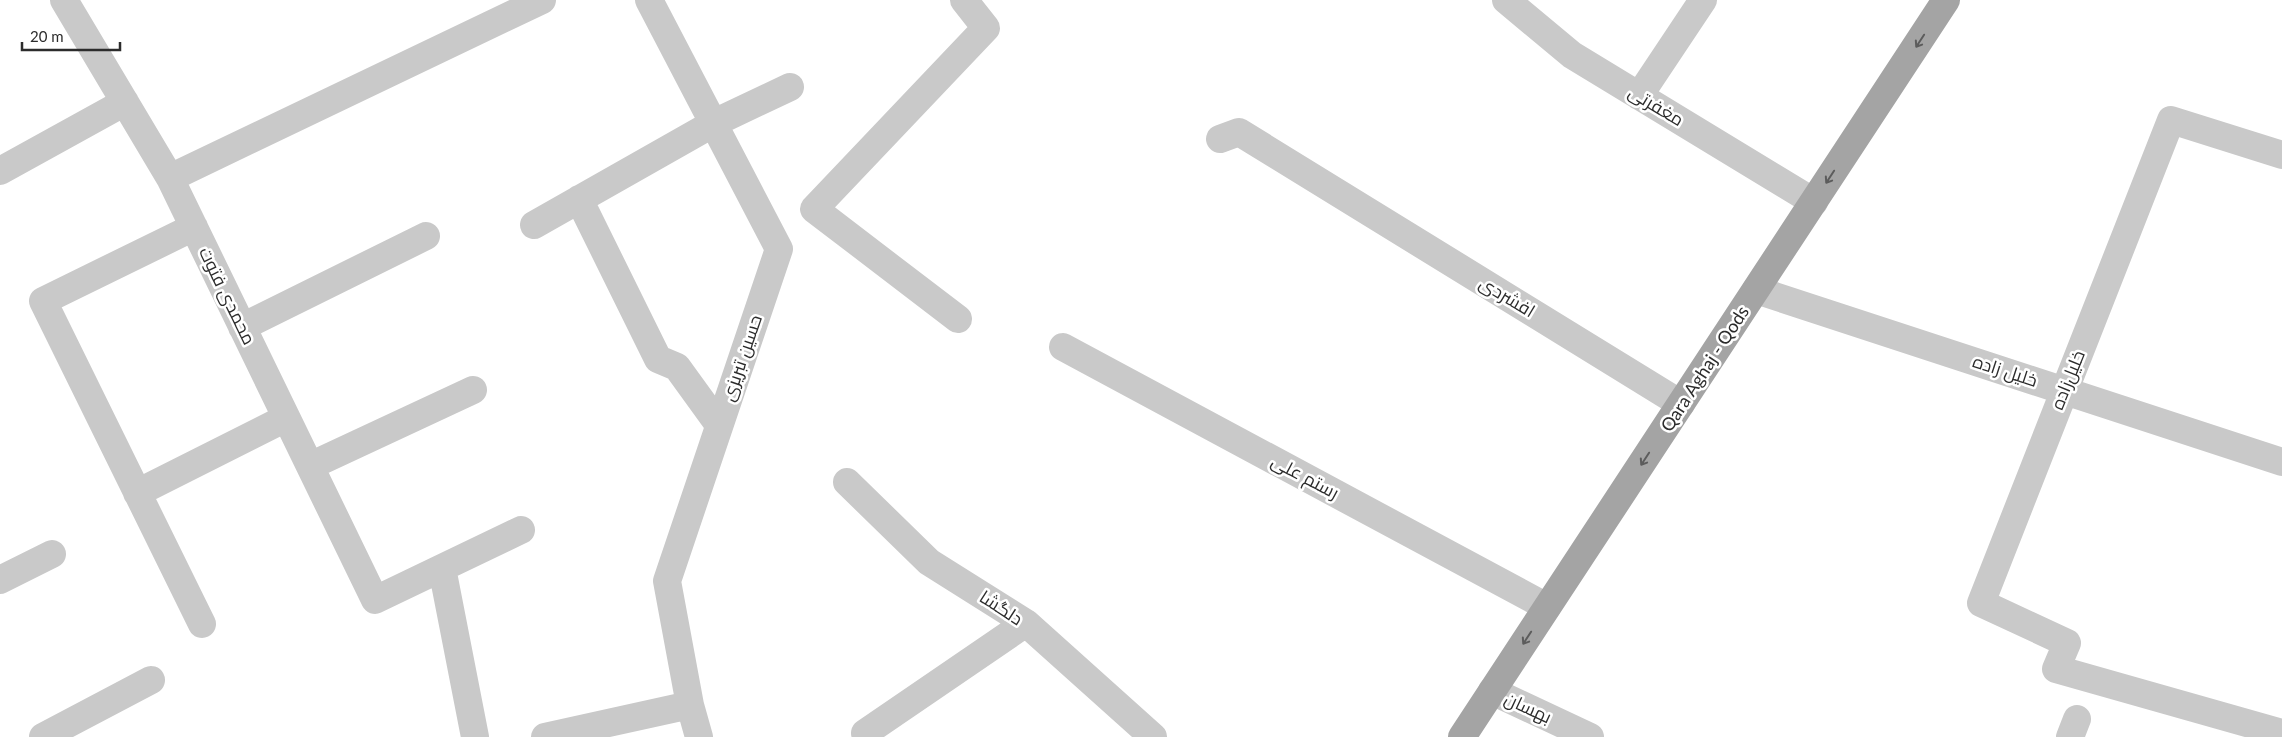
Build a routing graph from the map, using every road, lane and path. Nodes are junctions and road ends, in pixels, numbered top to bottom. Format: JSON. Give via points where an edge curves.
{"nodes":[{"id":1,"x":64,"y":0,"type":"edge"},
{"id":2,"x":542,"y":0,"type":"edge"},
{"id":3,"x":649,"y":0,"type":"edge"},
{"id":4,"x":964,"y":0,"type":"edge"},
{"id":5,"x":1506,"y":0,"type":"edge"},
{"id":6,"x":1703,"y":0,"type":"edge"},
{"id":7,"x":1946,"y":0,"type":"edge"},
{"id":8,"x":790,"y":87,"type":"dead end"},
{"id":9,"x":1639,"y":96,"type":"junction"},
{"id":10,"x":125,"y":102,"type":"junction"},
{"id":11,"x":714,"y":124,"type":"junction"},
{"id":12,"x":1220,"y":139,"type":"dead end"},
{"id":13,"x":2282,"y":155,"type":"edge"},
{"id":14,"x":0,"y":171,"type":"edge"},
{"id":15,"x":170,"y":178,"type":"junction"},
{"id":16,"x":579,"y":199,"type":"junction"},
{"id":17,"x":1814,"y":202,"type":"junction"},
{"id":18,"x":534,"y":225,"type":"dead end"},
{"id":19,"x":194,"y":227,"type":"junction"},
{"id":20,"x":426,"y":236,"type":"dead end"},
{"id":21,"x":1756,"y":290,"type":"junction"},
{"id":22,"x":958,"y":319,"type":"dead end"},
{"id":23,"x":242,"y":326,"type":"junction"},
{"id":24,"x":1063,"y":347,"type":"dead end"},
{"id":25,"x":473,"y":390,"type":"dead end"},
{"id":26,"x":2064,"y":390,"type":"junction"},
{"id":27,"x":1681,"y":404,"type":"junction"},
{"id":28,"x":286,"y":418,"type":"junction"},
{"id":29,"x":720,"y":425,"type":"junction"},
{"id":30,"x":2282,"y":462,"type":"edge"},
{"id":31,"x":310,"y":466,"type":"junction"},
{"id":32,"x":847,"y":482,"type":"dead end"},
{"id":33,"x":137,"y":493,"type":"junction"},
{"id":34,"x":521,"y":530,"type":"dead end"},
{"id":35,"x":52,"y":554,"type":"dead end"},
{"id":36,"x":442,"y":568,"type":"junction"},
{"id":37,"x":0,"y":580,"type":"edge"},
{"id":38,"x":1548,"y":607,"type":"junction"},
{"id":39,"x":1026,"y":623,"type":"junction"},
{"id":40,"x":202,"y":624,"type":"dead end"},
{"id":41,"x":151,"y":680,"type":"dead end"},
{"id":42,"x":1492,"y":691,"type":"junction"},
{"id":43,"x":690,"y":705,"type":"junction"},
{"id":44,"x":865,"y":733,"type":"dead end"},
{"id":45,"x":2282,"y":734,"type":"edge"},
{"id":46,"x":42,"y":737,"type":"edge"},
{"id":47,"x":475,"y":737,"type":"edge"},
{"id":48,"x":545,"y":737,"type":"edge"},
{"id":49,"x":699,"y":737,"type":"edge"},
{"id":50,"x":1153,"y":737,"type":"edge"},
{"id":51,"x":1462,"y":737,"type":"edge"},
{"id":52,"x":1590,"y":737,"type":"edge"}],
"edges":[{"from":1,"to":10,"type":"street","name":"محمدی فتوت"},
{"from":2,"to":15,"type":"street"},
{"from":3,"to":11,"type":"street","name":"حسین تبریزی"},
{"from":4,"to":22,"type":"street","via":[[986,28],[814,209]]},
{"from":5,"to":9,"type":"street","name":"مغفرتی","via":[[1572,55]]},
{"from":6,"to":9,"type":"street"},
{"from":7,"to":17,"type":"main road","name":"Qara Aghaj - Qods","one_way":true},
{"from":8,"to":11,"type":"street"},
{"from":9,"to":17,"type":"street","name":"مغفرتی"},
{"from":10,"to":14,"type":"street"},
{"from":10,"to":15,"type":"street","name":"محمدی فتوت"},
{"from":11,"to":16,"type":"street"},
{"from":11,"to":29,"type":"street","name":"حسین تبریزی","via":[[779,249]]},
{"from":12,"to":27,"type":"street","name":"افشردی","via":[[1239,132]]},
{"from":13,"to":26,"type":"street","name":"خلیل‌زاده","via":[[2171,120]]},
{"from":15,"to":19,"type":"street","name":"محمدی فتوت"},
{"from":16,"to":18,"type":"street"},
{"from":16,"to":29,"type":"street","via":[[658,359],[677,367]]},
{"from":17,"to":21,"type":"main road","name":"Qara Aghaj - Qods"},
{"from":19,"to":23,"type":"street","name":"محمدی فتوت"},
{"from":19,"to":33,"type":"street","via":[[43,301]]},
{"from":20,"to":23,"type":"street"},
{"from":21,"to":26,"type":"street","name":"خلیل زاده"},
{"from":21,"to":27,"type":"main road","name":"Qara Aghaj - Qods"},
{"from":23,"to":28,"type":"street","name":"محمدی فتوت"},
{"from":24,"to":38,"type":"street","name":"رستم علی"},
{"from":25,"to":31,"type":"street"},
{"from":26,"to":30,"type":"street","name":"خلیل زاده"},
{"from":26,"to":45,"type":"street","name":"خلیل‌زاده","via":[[1981,603],[2067,643],[2056,669]]},
{"from":27,"to":38,"type":"main road","name":"Qara Aghaj - Qods","one_way":true},
{"from":28,"to":31,"type":"street","name":"محمدی فتوت"},
{"from":28,"to":33,"type":"street"},
{"from":29,"to":43,"type":"street","name":"حسین تبریزی","via":[[667,582]]},
{"from":31,"to":36,"type":"street","name":"محمدی فتوت","via":[[375,600]]},
{"from":32,"to":39,"type":"street","name":"دلگشا","via":[[929,562]]},
{"from":33,"to":40,"type":"street"},
{"from":34,"to":36,"type":"street"},
{"from":35,"to":37,"type":"street"},
{"from":36,"to":47,"type":"street"},
{"from":38,"to":42,"type":"main road","name":"Qara Aghaj - Qods","one_way":true},
{"from":39,"to":44,"type":"street"},
{"from":39,"to":50,"type":"street","name":"دلگشا"},
{"from":41,"to":46,"type":"street"},
{"from":42,"to":51,"type":"main road","name":"Qara Aghaj - Qods"},
{"from":42,"to":52,"type":"street","name":"بهسان"},
{"from":43,"to":48,"type":"street"},
{"from":43,"to":49,"type":"street","name":"حسین تبریزی"}]}
